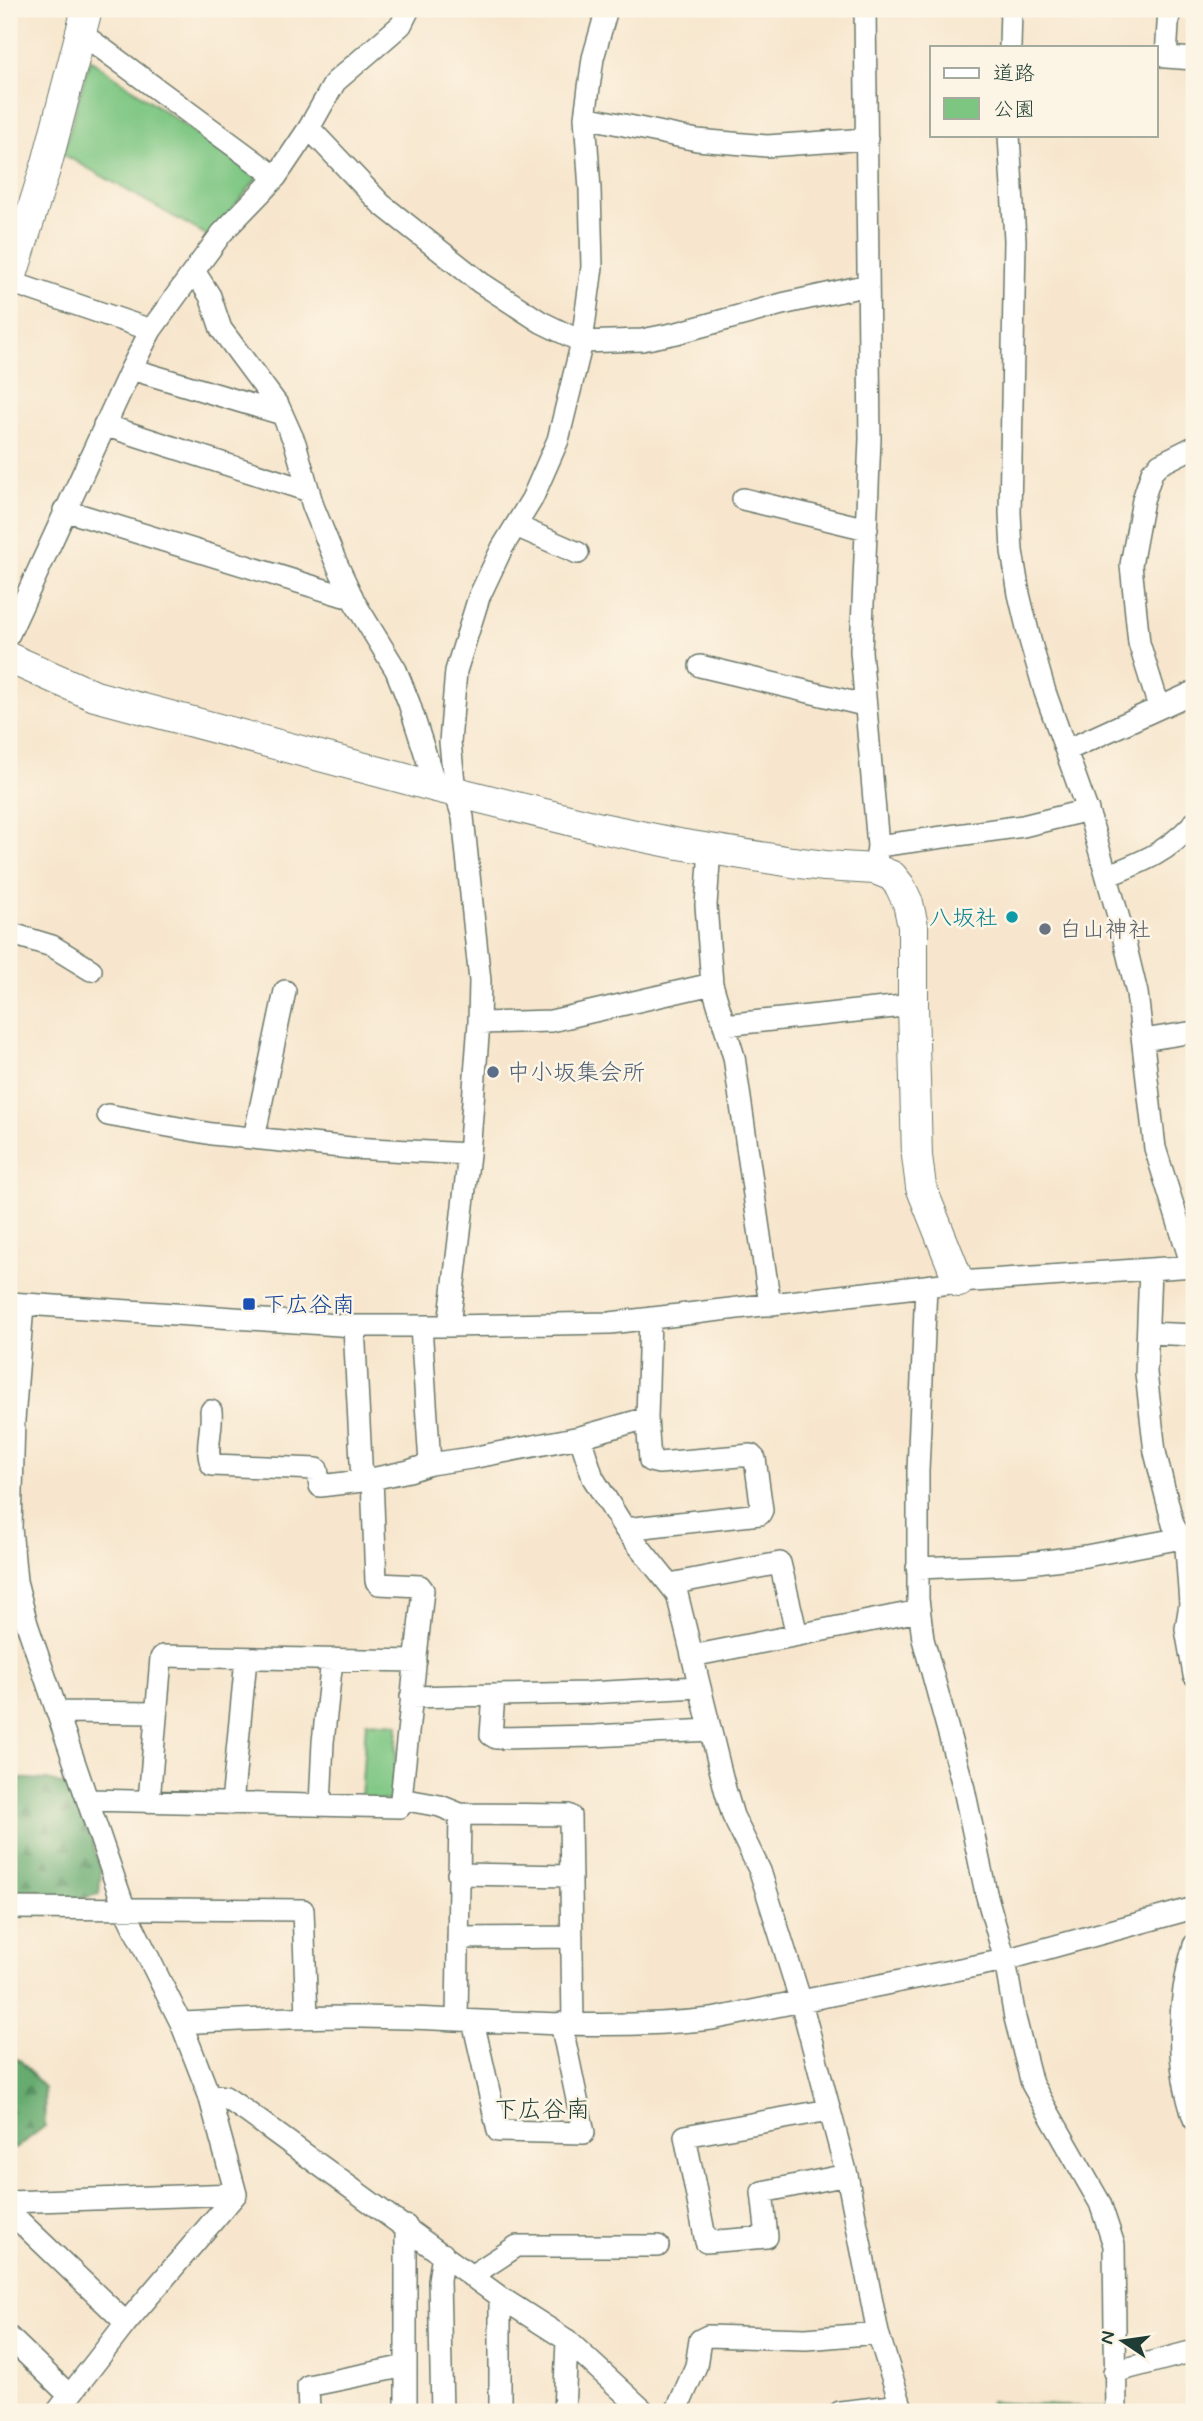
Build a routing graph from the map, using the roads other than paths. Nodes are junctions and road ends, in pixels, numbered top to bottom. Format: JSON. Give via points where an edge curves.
{"nodes":[{"id":1,"x":409,"y":9,"type":"edge"},
{"id":2,"x":607,"y":9,"type":"edge"},
{"id":3,"x":865,"y":9,"type":"edge"},
{"id":4,"x":1011,"y":9,"type":"edge"},
{"id":5,"x":1169,"y":9,"type":"edge"},
{"id":6,"x":84,"y":21,"type":"edge"},
{"id":7,"x":1010,"y":46,"type":"edge"},
{"id":8,"x":1194,"y":59,"type":"edge"},
{"id":9,"x":585,"y":117,"type":"junction"},
{"id":10,"x":309,"y":128,"type":"junction"},
{"id":11,"x":1009,"y":136,"type":"edge"},
{"id":12,"x":867,"y":139,"type":"junction"},
{"id":13,"x":276,"y":177,"type":"junction"},
{"id":14,"x":16,"y":235,"type":"edge"},
{"id":15,"x":194,"y":271,"type":"junction"},
{"id":16,"x":9,"y":284,"type":"edge"},
{"id":17,"x":869,"y":285,"type":"junction"},
{"id":18,"x":151,"y":330,"type":"junction"},
{"id":19,"x":582,"y":342,"type":"junction"},
{"id":20,"x":131,"y":369,"type":"junction"},
{"id":21,"x":282,"y":414,"type":"junction"},
{"id":22,"x":104,"y":425,"type":"junction"},
{"id":23,"x":1194,"y":447,"type":"edge"},
{"id":24,"x":309,"y":491,"type":"junction"},
{"id":25,"x":743,"y":499,"type":"dead end"},
{"id":26,"x":64,"y":510,"type":"junction"},
{"id":27,"x":516,"y":526,"type":"junction"},
{"id":28,"x":867,"y":529,"type":"junction"},
{"id":29,"x":578,"y":553,"type":"dead end"},
{"id":30,"x":352,"y":596,"type":"junction"},
{"id":31,"x":9,"y":634,"type":"edge"},
{"id":32,"x":9,"y":658,"type":"edge"},
{"id":33,"x":700,"y":666,"type":"dead end"},
{"id":34,"x":1194,"y":692,"type":"edge"},
{"id":35,"x":864,"y":705,"type":"junction"},
{"id":36,"x":1159,"y":707,"type":"junction"},
{"id":37,"x":1067,"y":750,"type":"junction"},
{"id":38,"x":445,"y":789,"type":"junction"},
{"id":39,"x":1088,"y":810,"type":"junction"},
{"id":40,"x":1194,"y":823,"type":"edge"},
{"id":41,"x":710,"y":849,"type":"junction"},
{"id":42,"x":877,"y":857,"type":"junction"},
{"id":43,"x":1108,"y":875,"type":"junction"},
{"id":44,"x":9,"y":933,"type":"edge"},
{"id":45,"x":91,"y":970,"type":"dead end"},
{"id":46,"x":712,"y":984,"type":"junction"},
{"id":47,"x":285,"y":991,"type":"dead end"},
{"id":48,"x":913,"y":1005,"type":"junction"},
{"id":49,"x":479,"y":1023,"type":"junction"},
{"id":50,"x":724,"y":1025,"type":"junction"},
{"id":51,"x":1194,"y":1032,"type":"edge"},
{"id":52,"x":1143,"y":1040,"type":"junction"},
{"id":53,"x":108,"y":1115,"type":"dead end"},
{"id":54,"x":254,"y":1138,"type":"junction"},
{"id":55,"x":469,"y":1154,"type":"junction"},
{"id":56,"x":1193,"y":1266,"type":"edge"},
{"id":57,"x":1150,"y":1269,"type":"junction"},
{"id":58,"x":960,"y":1282,"type":"junction"},
{"id":59,"x":926,"y":1286,"type":"junction"},
{"id":60,"x":16,"y":1304,"type":"edge"},
{"id":61,"x":770,"y":1304,"type":"junction"},
{"id":62,"x":650,"y":1318,"type":"junction"},
{"id":63,"x":354,"y":1326,"type":"junction"},
{"id":64,"x":421,"y":1326,"type":"junction"},
{"id":65,"x":449,"y":1326,"type":"junction"},
{"id":66,"x":1148,"y":1333,"type":"junction"},
{"id":67,"x":1194,"y":1335,"type":"edge"},
{"id":68,"x":211,"y":1411,"type":"dead end"},
{"id":69,"x":647,"y":1418,"type":"junction"},
{"id":70,"x":580,"y":1437,"type":"junction"},
{"id":71,"x":430,"y":1464,"type":"junction"},
{"id":72,"x":367,"y":1479,"type":"junction"},
{"id":73,"x":10,"y":1528,"type":"edge"},
{"id":74,"x":625,"y":1529,"type":"junction"},
{"id":75,"x":1188,"y":1537,"type":"edge"},
{"id":76,"x":918,"y":1568,"type":"junction"},
{"id":77,"x":670,"y":1584,"type":"junction"},
{"id":78,"x":919,"y":1611,"type":"junction"},
{"id":79,"x":797,"y":1635,"type":"junction"},
{"id":80,"x":692,"y":1656,"type":"junction"},
{"id":81,"x":246,"y":1659,"type":"junction"},
{"id":82,"x":332,"y":1660,"type":"junction"},
{"id":83,"x":416,"y":1661,"type":"junction"},
{"id":84,"x":1194,"y":1675,"type":"edge"},
{"id":85,"x":699,"y":1687,"type":"junction"},
{"id":86,"x":494,"y":1695,"type":"junction"},
{"id":87,"x":411,"y":1697,"type":"junction"},
{"id":88,"x":59,"y":1712,"type":"junction"},
{"id":89,"x":155,"y":1713,"type":"junction"},
{"id":90,"x":710,"y":1730,"type":"junction"},
{"id":91,"x":401,"y":1799,"type":"junction"},
{"id":92,"x":89,"y":1800,"type":"junction"},
{"id":93,"x":149,"y":1801,"type":"junction"},
{"id":94,"x":232,"y":1804,"type":"junction"},
{"id":95,"x":320,"y":1805,"type":"junction"},
{"id":96,"x":460,"y":1814,"type":"junction"},
{"id":97,"x":458,"y":1874,"type":"junction"},
{"id":98,"x":571,"y":1876,"type":"junction"},
{"id":99,"x":9,"y":1908,"type":"edge"},
{"id":100,"x":1194,"y":1908,"type":"edge"},
{"id":101,"x":125,"y":1910,"type":"junction"},
{"id":102,"x":572,"y":1937,"type":"junction"},
{"id":103,"x":458,"y":1938,"type":"junction"},
{"id":104,"x":1194,"y":1945,"type":"edge"},
{"id":105,"x":1004,"y":1960,"type":"junction"},
{"id":106,"x":1189,"y":1990,"type":"edge"},
{"id":107,"x":801,"y":2002,"type":"junction"},
{"id":108,"x":307,"y":2017,"type":"junction"},
{"id":109,"x":465,"y":2021,"type":"junction"},
{"id":110,"x":181,"y":2023,"type":"junction"},
{"id":111,"x":567,"y":2023,"type":"junction"},
{"id":112,"x":209,"y":2095,"type":"junction"},
{"id":113,"x":829,"y":2110,"type":"junction"},
{"id":114,"x":1194,"y":2119,"type":"edge"},
{"id":115,"x":847,"y":2175,"type":"junction"},
{"id":116,"x":236,"y":2194,"type":"junction"},
{"id":117,"x":9,"y":2202,"type":"edge"},
{"id":118,"x":9,"y":2211,"type":"edge"},
{"id":119,"x":406,"y":2226,"type":"junction"},
{"id":120,"x":658,"y":2246,"type":"dead end"},
{"id":121,"x":443,"y":2254,"type":"junction"},
{"id":122,"x":471,"y":2276,"type":"junction"},
{"id":123,"x":500,"y":2297,"type":"junction"},
{"id":124,"x":125,"y":2323,"type":"junction"},
{"id":125,"x":878,"y":2333,"type":"junction"},
{"id":126,"x":9,"y":2337,"type":"edge"},
{"id":127,"x":567,"y":2340,"type":"junction"},
{"id":128,"x":1194,"y":2351,"type":"edge"},
{"id":129,"x":406,"y":2366,"type":"junction"},
{"id":130,"x":1114,"y":2372,"type":"junction"},
{"id":131,"x":64,"y":2404,"type":"edge"},
{"id":132,"x":902,"y":2409,"type":"edge"},
{"id":133,"x":309,"y":2412,"type":"edge"},
{"id":134,"x":406,"y":2412,"type":"edge"},
{"id":135,"x":442,"y":2412,"type":"edge"},
{"id":136,"x":500,"y":2412,"type":"edge"},
{"id":137,"x":564,"y":2412,"type":"edge"},
{"id":138,"x":645,"y":2412,"type":"edge"},
{"id":139,"x":676,"y":2412,"type":"edge"},
{"id":140,"x":683,"y":2412,"type":"edge"},
{"id":141,"x":839,"y":2412,"type":"edge"},
{"id":142,"x":1116,"y":2412,"type":"edge"}],
"edges":[{"from":1,"to":10,"type":"street","via":[[401,25],[335,82]]},
{"from":2,"to":9,"type":"street","via":[[593,58]]},
{"from":3,"to":12,"type":"street"},
{"from":4,"to":7,"type":"street"},
{"from":5,"to":8,"type":"street","via":[[1166,57]]},
{"from":6,"to":13,"type":"street"},
{"from":6,"to":14,"type":"street","via":[[47,163]]},
{"from":9,"to":12,"type":"street","via":[[696,140],[767,146]]},
{"from":9,"to":19,"type":"street","via":[[592,267]]},
{"from":10,"to":13,"type":"street"},
{"from":10,"to":19,"type":"street","via":[[381,204],[481,283]]},
{"from":11,"to":37,"type":"street","via":[[1016,240],[1013,551],[1030,640]]},
{"from":12,"to":17,"type":"street"},
{"from":13,"to":15,"type":"street","via":[[222,233]]},
{"from":14,"to":16,"type":"street"},
{"from":15,"to":18,"type":"street"},
{"from":15,"to":21,"type":"street","via":[[221,329]]},
{"from":16,"to":18,"type":"street"},
{"from":17,"to":19,"type":"street","via":[[642,340]]},
{"from":17,"to":28,"type":"street"},
{"from":18,"to":20,"type":"street"},
{"from":19,"to":27,"type":"street","via":[[558,440]]},
{"from":20,"to":21,"type":"street"},
{"from":20,"to":22,"type":"street"},
{"from":21,"to":24,"type":"street"},
{"from":22,"to":24,"type":"street"},
{"from":22,"to":26,"type":"street"},
{"from":23,"to":36,"type":"street","via":[[1152,472],[1131,565],[1139,643]]},
{"from":24,"to":30,"type":"street"},
{"from":25,"to":28,"type":"street"},
{"from":26,"to":30,"type":"street"},
{"from":26,"to":31,"type":"street"},
{"from":27,"to":29,"type":"street"},
{"from":27,"to":38,"type":"street","via":[[479,597],[456,671]]},
{"from":28,"to":35,"type":"street","via":[[861,651]]},
{"from":30,"to":38,"type":"street","via":[[396,670]]},
{"from":32,"to":38,"type":"street","via":[[95,696]]},
{"from":33,"to":35,"type":"street"},
{"from":34,"to":36,"type":"street"},
{"from":35,"to":42,"type":"street","via":[[874,779]]},
{"from":36,"to":37,"type":"street"},
{"from":37,"to":39,"type":"street"},
{"from":38,"to":41,"type":"street","via":[[612,831]]},
{"from":38,"to":49,"type":"street","via":[[463,817],[480,981]]},
{"from":39,"to":42,"type":"street"},
{"from":39,"to":43,"type":"street"},
{"from":40,"to":43,"type":"street","via":[[1151,859]]},
{"from":41,"to":42,"type":"street","via":[[825,866]]},
{"from":41,"to":46,"type":"street","via":[[706,905]]},
{"from":42,"to":48,"type":"street","via":[[900,886],[914,926]]},
{"from":43,"to":52,"type":"street","via":[[1137,993]]},
{"from":44,"to":45,"type":"street","via":[[52,946]]},
{"from":46,"to":49,"type":"street","via":[[551,1021]]},
{"from":46,"to":50,"type":"street"},
{"from":47,"to":54,"type":"street"},
{"from":48,"to":50,"type":"street"},
{"from":48,"to":58,"type":"street","via":[[921,1187]]},
{"from":49,"to":55,"type":"street"},
{"from":50,"to":61,"type":"street","via":[[734,1057]]},
{"from":51,"to":52,"type":"street"},
{"from":52,"to":56,"type":"street","via":[[1155,1148]]},
{"from":53,"to":54,"type":"street"},
{"from":54,"to":55,"type":"street"},
{"from":55,"to":65,"type":"street"},
{"from":56,"to":57,"type":"street"},
{"from":57,"to":58,"type":"street"},
{"from":57,"to":66,"type":"street"},
{"from":58,"to":59,"type":"street"},
{"from":59,"to":61,"type":"street"},
{"from":59,"to":76,"type":"street"},
{"from":60,"to":63,"type":"street"},
{"from":60,"to":73,"type":"street"},
{"from":61,"to":62,"type":"street"},
{"from":62,"to":65,"type":"street"},
{"from":62,"to":69,"type":"street"},
{"from":63,"to":64,"type":"street"},
{"from":63,"to":72,"type":"street"},
{"from":64,"to":65,"type":"street"},
{"from":64,"to":71,"type":"street"},
{"from":66,"to":67,"type":"street"},
{"from":66,"to":75,"type":"street","via":[[1146,1373],[1155,1452],[1173,1524]]},
{"from":68,"to":72,"type":"street","via":[[208,1458],[212,1465],[317,1469],[320,1486]]},
{"from":69,"to":70,"type":"street"},
{"from":69,"to":74,"type":"street","via":[[650,1461],[751,1455],[762,1510],[760,1514]]},
{"from":70,"to":71,"type":"street"},
{"from":70,"to":74,"type":"street","via":[[593,1478]]},
{"from":71,"to":72,"type":"street"},
{"from":72,"to":83,"type":"street","via":[[376,1581],[423,1590]]},
{"from":73,"to":88,"type":"street","via":[[24,1614]]},
{"from":74,"to":77,"type":"street"},
{"from":75,"to":76,"type":"street","via":[[1034,1562]]},
{"from":75,"to":84,"type":"street","via":[[1186,1629]]},
{"from":76,"to":78,"type":"street"},
{"from":77,"to":79,"type":"street","via":[[779,1563]]},
{"from":77,"to":80,"type":"street","via":[[677,1594]]},
{"from":78,"to":79,"type":"street"},
{"from":78,"to":105,"type":"street"},
{"from":79,"to":80,"type":"street"},
{"from":80,"to":85,"type":"street"},
{"from":81,"to":82,"type":"street"},
{"from":81,"to":89,"type":"street","via":[[163,1656]]},
{"from":81,"to":94,"type":"street"},
{"from":82,"to":83,"type":"street"},
{"from":82,"to":95,"type":"street"},
{"from":83,"to":87,"type":"street"},
{"from":85,"to":86,"type":"street"},
{"from":85,"to":90,"type":"street"},
{"from":86,"to":87,"type":"street"},
{"from":86,"to":90,"type":"street","via":[[491,1735],[496,1738]]},
{"from":87,"to":91,"type":"street"},
{"from":88,"to":89,"type":"street"},
{"from":88,"to":92,"type":"street"},
{"from":89,"to":93,"type":"street"},
{"from":90,"to":107,"type":"street","via":[[727,1798],[760,1871]]},
{"from":91,"to":95,"type":"street","via":[[400,1807]]},
{"from":91,"to":96,"type":"street"},
{"from":92,"to":93,"type":"street"},
{"from":92,"to":101,"type":"street"},
{"from":93,"to":94,"type":"street"},
{"from":94,"to":95,"type":"street"},
{"from":96,"to":97,"type":"street"},
{"from":96,"to":98,"type":"street","via":[[570,1816]]},
{"from":97,"to":98,"type":"street"},
{"from":97,"to":103,"type":"street"},
{"from":98,"to":102,"type":"street"},
{"from":99,"to":101,"type":"street"},
{"from":100,"to":105,"type":"street"},
{"from":101,"to":108,"type":"street","via":[[303,1910]]},
{"from":101,"to":110,"type":"street"},
{"from":102,"to":103,"type":"street"},
{"from":102,"to":111,"type":"street"},
{"from":103,"to":109,"type":"street"},
{"from":104,"to":106,"type":"street"},
{"from":105,"to":107,"type":"street"},
{"from":105,"to":130,"type":"street","via":[[1032,2084],[1100,2203],[1114,2245]]},
{"from":106,"to":114,"type":"street","via":[[1180,2048]]},
{"from":107,"to":111,"type":"street","via":[[688,2021]]},
{"from":107,"to":113,"type":"street"},
{"from":108,"to":109,"type":"street"},
{"from":108,"to":110,"type":"street"},
{"from":109,"to":111,"type":"street"},
{"from":109,"to":111,"type":"street","via":[[498,2131],[584,2133]]},
{"from":110,"to":112,"type":"street"},
{"from":112,"to":116,"type":"street"},
{"from":112,"to":119,"type":"street","via":[[225,2097]]},
{"from":113,"to":115,"type":"street"},
{"from":113,"to":115,"type":"street","via":[[685,2136],[706,2242],[767,2237],[761,2192]]},
{"from":115,"to":125,"type":"street"},
{"from":116,"to":117,"type":"street"},
{"from":116,"to":124,"type":"street"},
{"from":118,"to":124,"type":"street"},
{"from":119,"to":121,"type":"street"},
{"from":119,"to":129,"type":"street"},
{"from":120,"to":122,"type":"street","via":[[517,2246]]},
{"from":121,"to":122,"type":"street"},
{"from":121,"to":135,"type":"street","via":[[439,2280]]},
{"from":122,"to":123,"type":"street"},
{"from":123,"to":127,"type":"street"},
{"from":123,"to":136,"type":"street"},
{"from":124,"to":131,"type":"street"},
{"from":125,"to":132,"type":"street"},
{"from":125,"to":139,"type":"street","via":[[806,2339],[708,2336],[700,2340],[696,2366]]},
{"from":126,"to":131,"type":"street"},
{"from":127,"to":137,"type":"street"},
{"from":127,"to":138,"type":"street"},
{"from":128,"to":130,"type":"street"},
{"from":129,"to":133,"type":"street","via":[[308,2386]]},
{"from":129,"to":134,"type":"street"},
{"from":130,"to":142,"type":"street"},
{"from":132,"to":141,"type":"street"},
{"from":139,"to":140,"type":"street"}]}
